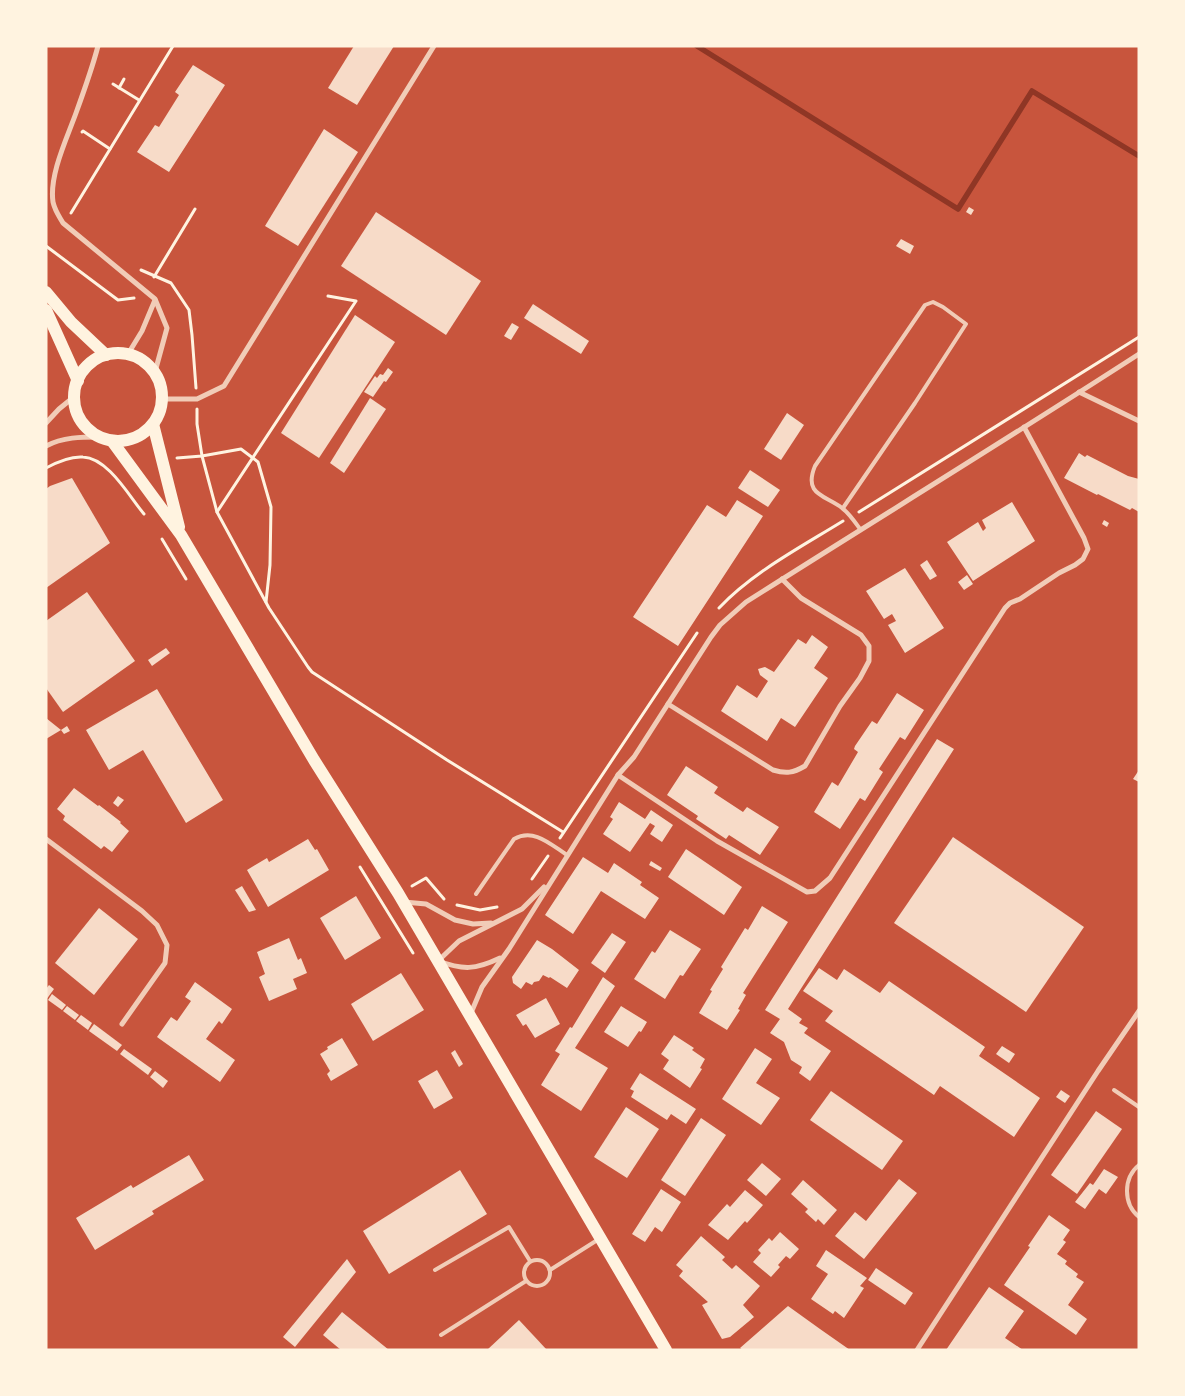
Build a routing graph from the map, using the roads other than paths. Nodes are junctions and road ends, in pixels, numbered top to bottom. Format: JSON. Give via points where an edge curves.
{"nodes":[{"id":1,"x":98,"y":46,"type":"edge"},
{"id":2,"x":434,"y":46,"type":"edge"},
{"id":3,"x":46,"y":292,"type":"edge"},
{"id":4,"x":155,"y":299,"type":"junction"},
{"id":5,"x":46,"y":310,"type":"edge"},
{"id":6,"x":128,"y":354,"type":"junction"},
{"id":7,"x":1139,"y":354,"type":"edge"},
{"id":8,"x":106,"y":355,"type":"junction"},
{"id":9,"x":155,"y":372,"type":"junction"},
{"id":10,"x":78,"y":381,"type":"junction"},
{"id":11,"x":1079,"y":392,"type":"junction"},
{"id":12,"x":75,"y":396,"type":"junction"},
{"id":13,"x":162,"y":399,"type":"junction"},
{"id":14,"x":1139,"y":421,"type":"edge"},
{"id":15,"x":46,"y":423,"type":"edge"},
{"id":16,"x":153,"y":424,"type":"junction"},
{"id":17,"x":1024,"y":427,"type":"junction"},
{"id":18,"x":106,"y":439,"type":"junction"},
{"id":19,"x":46,"y":446,"type":"edge"},
{"id":20,"x":843,"y":508,"type":"junction"},
{"id":21,"x":860,"y":529,"type":"junction"},
{"id":22,"x":181,"y":535,"type":"junction"},
{"id":23,"x":782,"y":579,"type":"junction"},
{"id":24,"x":668,"y":704,"type":"junction"},
{"id":25,"x":618,"y":775,"type":"junction"},
{"id":26,"x":46,"y":839,"type":"edge"},
{"id":27,"x":567,"y":855,"type":"junction"},
{"id":28,"x":552,"y":879,"type":"junction"},
{"id":29,"x":476,"y":894,"type":"dead end"},
{"id":30,"x":400,"y":897,"type":"junction"},
{"id":31,"x":494,"y":923,"type":"junction"},
{"id":32,"x":502,"y":957,"type":"junction"},
{"id":33,"x":438,"y":961,"type":"junction"},
{"id":34,"x":1139,"y":1011,"type":"edge"},
{"id":35,"x":470,"y":1016,"type":"junction"},
{"id":36,"x":1134,"y":1019,"type":"junction"},
{"id":37,"x":122,"y":1024,"type":"dead end"},
{"id":38,"x":1139,"y":1024,"type":"edge"},
{"id":39,"x":1114,"y":1090,"type":"dead end"},
{"id":40,"x":1139,"y":1107,"type":"edge"},
{"id":41,"x":1139,"y":1165,"type":"edge"},
{"id":42,"x":1139,"y":1217,"type":"edge"},
{"id":43,"x":601,"y":1238,"type":"junction"},
{"id":44,"x":530,"y":1262,"type":"junction"},
{"id":45,"x":435,"y":1270,"type":"dead end"},
{"id":46,"x":550,"y":1270,"type":"junction"},
{"id":47,"x":526,"y":1281,"type":"junction"},
{"id":48,"x":441,"y":1335,"type":"dead end"},
{"id":49,"x":666,"y":1350,"type":"edge"},
{"id":50,"x":917,"y":1350,"type":"edge"}],
"edges":[{"from":1,"to":4,"type":"street","via":[[59,161],[53,201],[63,223]]},
{"from":2,"to":13,"type":"street","via":[[224,386],[197,399]]},
{"from":3,"to":8,"type":"main road"},
{"from":4,"to":6,"type":"street"},
{"from":4,"to":9,"type":"street","via":[[167,328]]},
{"from":5,"to":10,"type":"main road"},
{"from":6,"to":8,"type":"main road"},
{"from":6,"to":9,"type":"main road"},
{"from":7,"to":11,"type":"street"},
{"from":8,"to":10,"type":"main road","via":[[94,360]]},
{"from":9,"to":13,"type":"main road","via":[[161,385]]},
{"from":10,"to":12,"type":"main road"},
{"from":11,"to":14,"type":"street"},
{"from":11,"to":17,"type":"street"},
{"from":12,"to":15,"type":"street"},
{"from":12,"to":18,"type":"main road","via":[[81,420],[90,430]]},
{"from":13,"to":16,"type":"main road"},
{"from":16,"to":18,"type":"main road","via":[[128,440]]},
{"from":16,"to":22,"type":"main road"},
{"from":17,"to":21,"type":"street"},
{"from":17,"to":25,"type":"street","via":[[1088,549],[1083,560],[1076,565],[1005,608],[830,878],[815,891],[807,892],[717,841]]},
{"from":18,"to":19,"type":"street","via":[[73,438]]},
{"from":18,"to":22,"type":"main road"},
{"from":20,"to":20,"type":"lane","via":[[820,496],[813,486],[810,476],[814,466],[925,306],[933,302],[966,324]]},
{"from":20,"to":21,"type":"lane"},
{"from":21,"to":23,"type":"street"},
{"from":22,"to":30,"type":"main road","via":[[314,760]]},
{"from":23,"to":24,"type":"street","via":[[746,602],[720,625]]},
{"from":23,"to":24,"type":"street","via":[[801,598],[860,635],[869,646],[869,662],[805,766],[795,772],[773,770]]},
{"from":24,"to":25,"type":"street","via":[[634,757]]},
{"from":25,"to":27,"type":"street"},
{"from":26,"to":37,"type":"street","via":[[142,911],[157,925],[167,946],[164,963]]},
{"from":27,"to":28,"type":"street"},
{"from":27,"to":29,"type":"lane","via":[[533,835],[520,836],[514,839]]},
{"from":28,"to":31,"type":"street","via":[[522,909]]},
{"from":28,"to":32,"type":"street"},
{"from":30,"to":31,"type":"street","via":[[426,904],[455,920],[473,924]]},
{"from":30,"to":33,"type":"main road"},
{"from":31,"to":33,"type":"street","via":[[459,941]]},
{"from":32,"to":33,"type":"street","via":[[472,968]]},
{"from":32,"to":35,"type":"street","via":[[482,987]]},
{"from":33,"to":35,"type":"main road"},
{"from":34,"to":36,"type":"street"},
{"from":35,"to":43,"type":"main road"},
{"from":36,"to":38,"type":"lane"},
{"from":36,"to":50,"type":"street"},
{"from":39,"to":40,"type":"lane"},
{"from":41,"to":42,"type":"lane","via":[[1128,1179],[1126,1191],[1129,1205]]},
{"from":43,"to":46,"type":"lane"},
{"from":43,"to":49,"type":"main road"},
{"from":44,"to":45,"type":"lane","via":[[509,1226]]},
{"from":44,"to":46,"type":"lane","via":[[542,1261]]},
{"from":44,"to":47,"type":"lane","via":[[524,1270]]},
{"from":46,"to":47,"type":"lane","via":[[542,1285],[534,1286]]},
{"from":47,"to":48,"type":"lane"}]}
